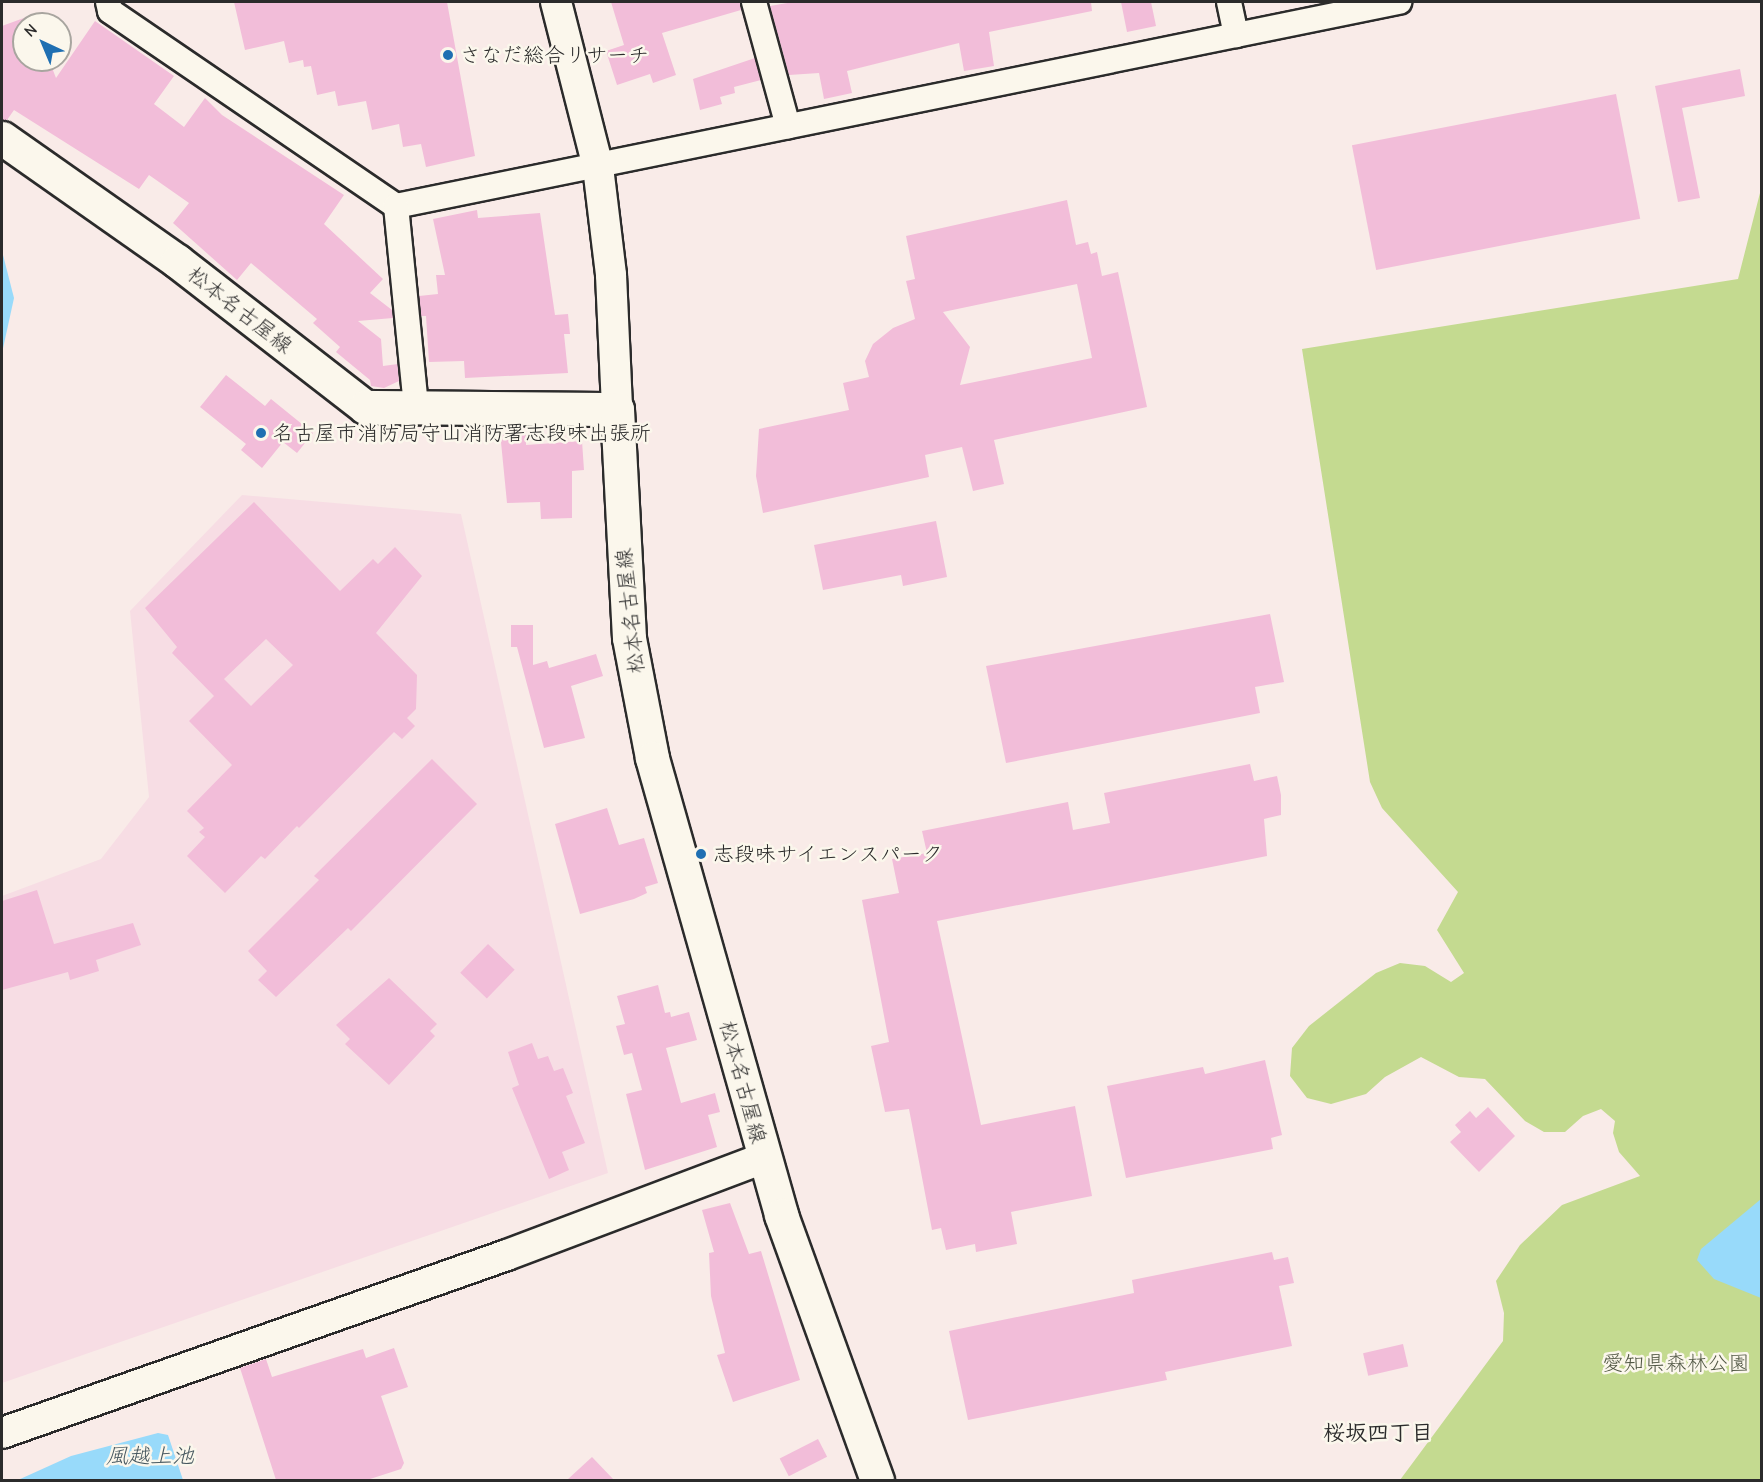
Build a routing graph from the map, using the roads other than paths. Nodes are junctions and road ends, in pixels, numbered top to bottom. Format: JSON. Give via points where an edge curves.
{"nodes":[{"id":1,"x":108,"y":2,"type":"edge"},
{"id":2,"x":556,"y":2,"type":"edge"},
{"id":3,"x":754,"y":2,"type":"edge"},
{"id":4,"x":1229,"y":2,"type":"edge"},
{"id":5,"x":1399,"y":2,"type":"edge"},
{"id":6,"x":1236,"y":35,"type":"junction"},
{"id":7,"x":788,"y":126,"type":"junction"},
{"id":8,"x":2,"y":138,"type":"edge"},
{"id":9,"x":598,"y":167,"type":"junction"},
{"id":10,"x":396,"y":206,"type":"junction"},
{"id":11,"x":416,"y":406,"type":"junction"},
{"id":12,"x":617,"y":409,"type":"junction"},
{"id":13,"x":764,"y":1158,"type":"junction"},
{"id":14,"x":2,"y":1433,"type":"edge"},
{"id":15,"x":877,"y":1480,"type":"edge"}],
"edges":[{"from":1,"to":10,"type":"street","via":[[110,11]]},
{"from":2,"to":9,"type":"street"},
{"from":3,"to":7,"type":"street"},
{"from":4,"to":6,"type":"street"},
{"from":5,"to":6,"type":"street"},
{"from":6,"to":7,"type":"street"},
{"from":7,"to":9,"type":"street"},
{"from":8,"to":11,"type":"main road","name":"松本名古屋線","via":[[177,261],[365,407]]},
{"from":9,"to":10,"type":"street"},
{"from":9,"to":12,"type":"street","via":[[610,275]]},
{"from":10,"to":11,"type":"street"},
{"from":11,"to":12,"type":"main road","name":"松本名古屋線"},
{"from":12,"to":13,"type":"main road","name":"松本名古屋線","via":[[626,598],[652,758]]},
{"from":13,"to":14,"type":"street","via":[[507,1255]]},
{"from":13,"to":15,"type":"main road","name":"松本名古屋線"}]}
